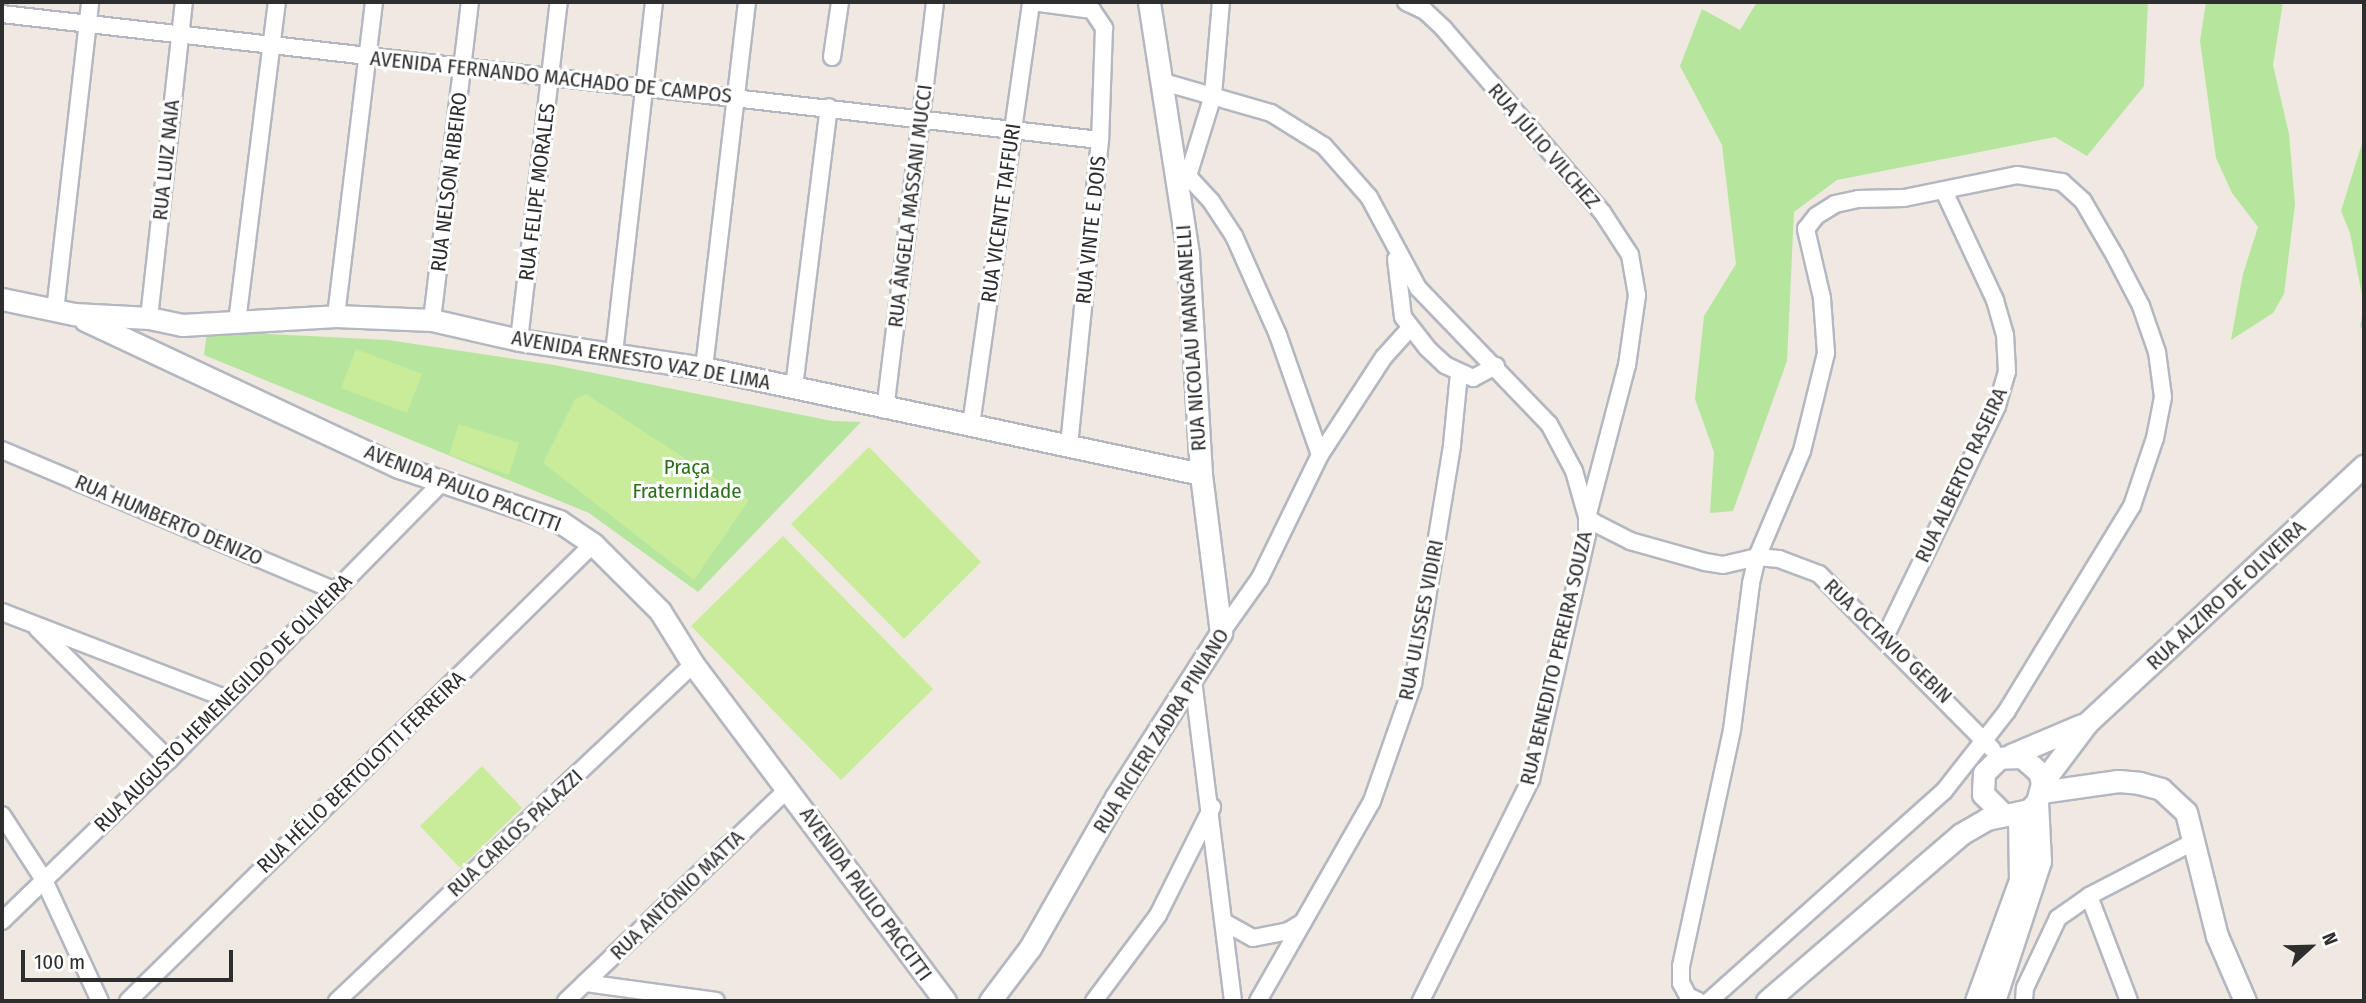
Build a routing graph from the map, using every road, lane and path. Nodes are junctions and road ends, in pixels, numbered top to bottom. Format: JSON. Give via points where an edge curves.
{"nodes":[{"id":1,"x":90,"y":2,"type":"edge"},
{"id":2,"x":184,"y":2,"type":"edge"},
{"id":3,"x":277,"y":2,"type":"edge"},
{"id":4,"x":374,"y":2,"type":"edge"},
{"id":5,"x":470,"y":2,"type":"edge"},
{"id":6,"x":558,"y":2,"type":"edge"},
{"id":7,"x":654,"y":2,"type":"edge"},
{"id":8,"x":747,"y":2,"type":"edge"},
{"id":9,"x":840,"y":2,"type":"edge"},
{"id":10,"x":935,"y":2,"type":"edge"},
{"id":11,"x":1032,"y":2,"type":"edge"},
{"id":12,"x":1149,"y":2,"type":"edge"},
{"id":13,"x":1221,"y":2,"type":"edge"},
{"id":14,"x":1406,"y":2,"type":"edge"},
{"id":15,"x":2,"y":14,"type":"edge"},
{"id":16,"x":88,"y":23,"type":"junction"},
{"id":17,"x":180,"y":34,"type":"junction"},
{"id":18,"x":272,"y":46,"type":"junction"},
{"id":19,"x":368,"y":57,"type":"junction"},
{"id":20,"x":832,"y":57,"type":"dead end"},
{"id":21,"x":462,"y":67,"type":"junction"},
{"id":22,"x":550,"y":77,"type":"junction"},
{"id":23,"x":1160,"y":81,"type":"junction"},
{"id":24,"x":644,"y":87,"type":"junction"},
{"id":25,"x":1213,"y":95,"type":"junction"},
{"id":26,"x":737,"y":97,"type":"junction"},
{"id":27,"x":829,"y":107,"type":"junction"},
{"id":28,"x":920,"y":120,"type":"junction"},
{"id":29,"x":1012,"y":130,"type":"junction"},
{"id":30,"x":1100,"y":140,"type":"junction"},
{"id":31,"x":1173,"y":159,"type":"junction"},
{"id":32,"x":1188,"y":176,"type":"junction"},
{"id":33,"x":1944,"y":191,"type":"junction"},
{"id":34,"x":1393,"y":246,"type":"junction"},
{"id":35,"x":1399,"y":279,"type":"junction"},
{"id":36,"x":1418,"y":288,"type":"junction"},
{"id":37,"x":1637,"y":295,"type":"joint"},
{"id":38,"x":2,"y":299,"type":"edge"},
{"id":39,"x":64,"y":312,"type":"junction"},
{"id":40,"x":336,"y":316,"type":"junction"},
{"id":41,"x":149,"y":318,"type":"junction"},
{"id":42,"x":432,"y":320,"type":"junction"},
{"id":43,"x":237,"y":322,"type":"junction"},
{"id":44,"x":182,"y":325,"type":"junction"},
{"id":45,"x":1410,"y":328,"type":"junction"},
{"id":46,"x":519,"y":340,"type":"junction"},
{"id":47,"x":614,"y":353,"type":"junction"},
{"id":48,"x":181,"y":365,"type":"junction"},
{"id":49,"x":1496,"y":366,"type":"junction"},
{"id":50,"x":704,"y":368,"type":"junction"},
{"id":51,"x":1459,"y":373,"type":"junction"},
{"id":52,"x":794,"y":387,"type":"junction"},
{"id":53,"x":885,"y":410,"type":"junction"},
{"id":54,"x":971,"y":425,"type":"junction"},
{"id":55,"x":1069,"y":443,"type":"junction"},
{"id":56,"x":2,"y":450,"type":"edge"},
{"id":57,"x":1320,"y":455,"type":"junction"},
{"id":58,"x":2364,"y":467,"type":"edge"},
{"id":59,"x":1201,"y":474,"type":"junction"},
{"id":60,"x":442,"y":482,"type":"junction"},
{"id":61,"x":1587,"y":517,"type":"junction"},
{"id":62,"x":593,"y":544,"type":"junction"},
{"id":63,"x":1757,"y":557,"type":"junction"},
{"id":64,"x":336,"y":591,"type":"junction"},
{"id":65,"x":2,"y":612,"type":"edge"},
{"id":66,"x":33,"y":624,"type":"junction"},
{"id":67,"x":1221,"y":633,"type":"junction"},
{"id":68,"x":1884,"y":639,"type":"junction"},
{"id":69,"x":693,"y":664,"type":"junction"},
{"id":70,"x":1193,"y":680,"type":"junction"},
{"id":71,"x":227,"y":699,"type":"junction"},
{"id":72,"x":2087,"y":723,"type":"junction"},
{"id":73,"x":1985,"y":741,"type":"junction"},
{"id":74,"x":2005,"y":757,"type":"junction"},
{"id":75,"x":169,"y":760,"type":"junction"},
{"id":76,"x":1981,"y":783,"type":"junction"},
{"id":77,"x":789,"y":788,"type":"junction"},
{"id":78,"x":2040,"y":793,"type":"junction"},
{"id":79,"x":1212,"y":807,"type":"junction"},
{"id":80,"x":2,"y":815,"type":"edge"},
{"id":81,"x":2012,"y":815,"type":"junction"},
{"id":82,"x":1961,"y":834,"type":"junction"},
{"id":83,"x":2196,"y":841,"type":"junction"},
{"id":84,"x":44,"y":880,"type":"junction"},
{"id":85,"x":2089,"y":896,"type":"junction"},
{"id":86,"x":2,"y":921,"type":"edge"},
{"id":87,"x":1305,"y":921,"type":"junction"},
{"id":88,"x":1224,"y":922,"type":"junction"},
{"id":89,"x":585,"y":983,"type":"junction"},
{"id":90,"x":100,"y":1001,"type":"edge"},
{"id":91,"x":128,"y":1001,"type":"edge"},
{"id":92,"x":337,"y":1001,"type":"edge"},
{"id":93,"x":566,"y":1001,"type":"edge"},
{"id":94,"x":716,"y":1001,"type":"edge"},
{"id":95,"x":945,"y":1001,"type":"edge"},
{"id":96,"x":990,"y":1001,"type":"edge"},
{"id":97,"x":1094,"y":1001,"type":"edge"},
{"id":98,"x":1233,"y":1001,"type":"edge"},
{"id":99,"x":1258,"y":1001,"type":"edge"},
{"id":100,"x":1421,"y":1001,"type":"edge"},
{"id":101,"x":1698,"y":1001,"type":"edge"},
{"id":102,"x":1709,"y":1001,"type":"edge"},
{"id":103,"x":1767,"y":1001,"type":"edge"},
{"id":104,"x":1976,"y":1001,"type":"edge"},
{"id":105,"x":1994,"y":1001,"type":"edge"},
{"id":106,"x":2024,"y":1001,"type":"edge"},
{"id":107,"x":2129,"y":1001,"type":"edge"},
{"id":108,"x":2245,"y":1001,"type":"edge"}],
"edges":[{"from":1,"to":16,"type":"street"},
{"from":2,"to":17,"type":"street","name":"RUA LUIZ NAIA"},
{"from":3,"to":18,"type":"street"},
{"from":4,"to":19,"type":"street"},
{"from":5,"to":21,"type":"street","name":"RUA NELSON RIBEIRO"},
{"from":6,"to":22,"type":"street","name":"RUA FELIPE MORALES"},
{"from":7,"to":24,"type":"street"},
{"from":8,"to":26,"type":"street"},
{"from":9,"to":20,"type":"street"},
{"from":10,"to":28,"type":"street","name":"RUA ÂNGELA MASSANI MUCCI"},
{"from":11,"to":29,"type":"street","name":"RUA VICENTE TAFFURI"},
{"from":11,"to":30,"type":"street","name":"RUA VINTE E DOIS","via":[[1076,6],[1100,17],[1104,35]]},
{"from":12,"to":23,"type":"street","name":"RUA NICOLAU MANGANELLI"},
{"from":13,"to":25,"type":"street"},
{"from":14,"to":37,"type":"street","name":"RUA JÚLIO VILCHEZ","via":[[1425,11],[1602,212],[1630,255]]},
{"from":15,"to":16,"type":"street","name":"AVENIDA FERNANDO MACHADO DE CAMPOS"},
{"from":16,"to":17,"type":"street","name":"AVENIDA FERNANDO MACHADO DE CAMPOS"},
{"from":16,"to":39,"type":"street"},
{"from":17,"to":18,"type":"street","name":"AVENIDA FERNANDO MACHADO DE CAMPOS"},
{"from":17,"to":41,"type":"street","name":"RUA LUIZ NAIA"},
{"from":18,"to":19,"type":"street","name":"AVENIDA FERNANDO MACHADO DE CAMPOS"},
{"from":18,"to":43,"type":"street"},
{"from":19,"to":21,"type":"street","name":"AVENIDA FERNANDO MACHADO DE CAMPOS"},
{"from":19,"to":40,"type":"street"},
{"from":21,"to":22,"type":"street","name":"AVENIDA FERNANDO MACHADO DE CAMPOS"},
{"from":21,"to":42,"type":"street","name":"RUA NELSON RIBEIRO"},
{"from":22,"to":24,"type":"street","name":"AVENIDA FERNANDO MACHADO DE CAMPOS"},
{"from":22,"to":46,"type":"street","name":"RUA FELIPE MORALES"},
{"from":23,"to":25,"type":"street"},
{"from":23,"to":31,"type":"street","name":"RUA NICOLAU MANGANELLI"},
{"from":24,"to":26,"type":"street","name":"AVENIDA FERNANDO MACHADO DE CAMPOS"},
{"from":24,"to":47,"type":"street"},
{"from":25,"to":32,"type":"street"},
{"from":25,"to":34,"type":"street","via":[[1271,113],[1324,146],[1369,197]]},
{"from":26,"to":27,"type":"street","name":"AVENIDA FERNANDO MACHADO DE CAMPOS"},
{"from":26,"to":50,"type":"street"},
{"from":27,"to":28,"type":"street","name":"AVENIDA FERNANDO MACHADO DE CAMPOS"},
{"from":27,"to":52,"type":"street"},
{"from":28,"to":29,"type":"street","name":"AVENIDA FERNANDO MACHADO DE CAMPOS"},
{"from":28,"to":53,"type":"street","name":"RUA ÂNGELA MASSANI MUCCI"},
{"from":29,"to":30,"type":"street","name":"AVENIDA FERNANDO MACHADO DE CAMPOS"},
{"from":29,"to":54,"type":"street","name":"RUA VICENTE TAFFURI"},
{"from":30,"to":55,"type":"street","name":"RUA VINTE E DOIS"},
{"from":31,"to":32,"type":"street"},
{"from":31,"to":59,"type":"street","name":"RUA NICOLAU MANGANELLI","via":[[1188,254]]},
{"from":32,"to":57,"type":"street","via":[[1234,236],[1252,273]]},
{"from":33,"to":63,"type":"street","via":[[1835,204],[1806,229],[1822,298],[1826,353],[1802,451]]},
{"from":33,"to":68,"type":"street","name":"RUA ALBERTO RASEIRA","via":[[1995,300],[2005,335],[2007,372],[1997,406]]},
{"from":33,"to":73,"type":"street","via":[[2017,175],[2062,182],[2082,201],[2141,306],[2157,352],[2163,397],[2133,506]]},
{"from":34,"to":35,"type":"street"},
{"from":34,"to":36,"type":"street"},
{"from":35,"to":36,"type":"street"},
{"from":35,"to":45,"type":"street","via":[[1401,309]]},
{"from":36,"to":49,"type":"street"},
{"from":37,"to":61,"type":"street","name":"RUA BENEDITO PEREIRA SOUZA","via":[[1628,365]]},
{"from":38,"to":39,"type":"street"},
{"from":39,"to":41,"type":"street","name":"AVENIDA ERNESTO VAZ DE LIMA"},
{"from":39,"to":48,"type":"street","name":"AVENIDA PAULO PACCITTI"},
{"from":40,"to":42,"type":"street","name":"AVENIDA ERNESTO VAZ DE LIMA"},
{"from":40,"to":43,"type":"street","name":"AVENIDA ERNESTO VAZ DE LIMA"},
{"from":41,"to":44,"type":"street","name":"AVENIDA ERNESTO VAZ DE LIMA"},
{"from":42,"to":46,"type":"street","name":"AVENIDA ERNESTO VAZ DE LIMA"},
{"from":43,"to":44,"type":"street","name":"AVENIDA ERNESTO VAZ DE LIMA"},
{"from":44,"to":48,"type":"street"},
{"from":45,"to":51,"type":"street","via":[[1444,365]]},
{"from":45,"to":57,"type":"street","name":"RUA RICIERI ZADRA PINIANO","via":[[1384,357]]},
{"from":46,"to":47,"type":"street","name":"AVENIDA ERNESTO VAZ DE LIMA"},
{"from":47,"to":50,"type":"street","name":"AVENIDA ERNESTO VAZ DE LIMA"},
{"from":48,"to":60,"type":"street","name":"AVENIDA PAULO PACCITTI","via":[[399,467]]},
{"from":49,"to":51,"type":"street","via":[[1481,376]]},
{"from":49,"to":61,"type":"street","via":[[1556,435],[1574,471]]},
{"from":50,"to":52,"type":"street","name":"AVENIDA ERNESTO VAZ DE LIMA"},
{"from":51,"to":87,"type":"street","name":"RUA ULISSES VIDIRI","via":[[1451,453],[1412,684],[1372,801]]},
{"from":52,"to":53,"type":"street","name":"AVENIDA ERNESTO VAZ DE LIMA"},
{"from":53,"to":54,"type":"street","name":"AVENIDA ERNESTO VAZ DE LIMA"},
{"from":54,"to":55,"type":"street","name":"AVENIDA ERNESTO VAZ DE LIMA"},
{"from":55,"to":59,"type":"street","name":"AVENIDA ERNESTO VAZ DE LIMA"},
{"from":56,"to":64,"type":"street","name":"RUA HUMBERTO DENIZO"},
{"from":57,"to":67,"type":"street","name":"RUA RICIERI ZADRA PINIANO","via":[[1261,578]]},
{"from":58,"to":72,"type":"street","name":"RUA ALZIRO DE OLIVEIRA"},
{"from":59,"to":67,"type":"street","name":"RUA NICOLAU MANGANELLI"},
{"from":60,"to":62,"type":"street","name":"AVENIDA PAULO PACCITTI","via":[[559,521]]},
{"from":60,"to":64,"type":"street","name":"RUA AUGUSTO HEMENEGILDO DE OLIVEIRA"},
{"from":61,"to":63,"type":"street","via":[[1617,536],[1705,562],[1723,565]]},
{"from":61,"to":100,"type":"street","name":"RUA BENEDITO PEREIRA SOUZA","via":[[1587,535],[1531,779]]},
{"from":62,"to":69,"type":"street","name":"AVENIDA PAULO PACCITTI","via":[[660,611]]},
{"from":62,"to":91,"type":"street","name":"RUA HÉLIO BERTOLOTTI FERREIRA"},
{"from":63,"to":68,"type":"street","name":"RUA OCTAVIO GEBIN","via":[[1797,562],[1819,574]]},
{"from":63,"to":101,"type":"street","via":[[1732,730],[1681,966],[1681,983],[1688,996]]},
{"from":64,"to":71,"type":"street","name":"RUA AUGUSTO HEMENEGILDO DE OLIVEIRA"},
{"from":65,"to":66,"type":"street"},
{"from":66,"to":71,"type":"street"},
{"from":66,"to":75,"type":"street"},
{"from":67,"to":70,"type":"street","name":"RUA RICIERI ZADRA PINIANO"},
{"from":68,"to":73,"type":"street","name":"RUA OCTAVIO GEBIN"},
{"from":69,"to":77,"type":"street","name":"AVENIDA PAULO PACCITTI"},
{"from":69,"to":92,"type":"street","name":"RUA CARLOS PALAZZI"},
{"from":70,"to":79,"type":"street"},
{"from":70,"to":96,"type":"street","name":"RUA RICIERI ZADRA PINIANO","via":[[1116,797],[1030,947]]},
{"from":71,"to":75,"type":"street","name":"RUA AUGUSTO HEMENEGILDO DE OLIVEIRA"},
{"from":72,"to":74,"type":"street","name":"RUA ALZIRO DE OLIVEIRA","via":[[2047,744]]},
{"from":72,"to":78,"type":"street","name":"RUA ALZIRO DE OLIVEIRA"},
{"from":73,"to":74,"type":"street","name":"RUA OCTAVIO GEBIN"},
{"from":73,"to":102,"type":"street","via":[[1944,791]]},
{"from":74,"to":76,"type":"street","name":"RUA ALZIRO DE OLIVEIRA","via":[[1984,773]]},
{"from":74,"to":78,"type":"street","via":[[2032,763]]},
{"from":75,"to":84,"type":"street","name":"RUA AUGUSTO HEMENEGILDO DE OLIVEIRA"},
{"from":76,"to":81,"type":"street","via":[[1987,803]]},
{"from":76,"to":82,"type":"street","name":"RUA ALZIRO DE OLIVEIRA"},
{"from":77,"to":89,"type":"street","name":"RUA ANTÔNIO MATTA"},
{"from":77,"to":95,"type":"street","name":"AVENIDA PAULO PACCITTI"},
{"from":78,"to":81,"type":"street","name":"RUA ALZIRO DE OLIVEIRA"},
{"from":78,"to":83,"type":"street","via":[[2118,781],[2150,786],[2186,812]]},
{"from":78,"to":105,"type":"street","via":[[2040,861]]},
{"from":79,"to":88,"type":"street"},
{"from":79,"to":97,"type":"street","via":[[1158,915]]},
{"from":80,"to":84,"type":"street"},
{"from":81,"to":82,"type":"street","name":"RUA ALZIRO DE OLIVEIRA"},
{"from":81,"to":104,"type":"street","via":[[2020,880]]},
{"from":82,"to":103,"type":"street","name":"RUA ALZIRO DE OLIVEIRA"},
{"from":83,"to":85,"type":"street"},
{"from":83,"to":108,"type":"street","via":[[2217,936]]},
{"from":84,"to":86,"type":"street","name":"RUA AUGUSTO HEMENEGILDO DE OLIVEIRA"},
{"from":84,"to":90,"type":"street"},
{"from":85,"to":106,"type":"street","via":[[2058,918],[2049,932]]},
{"from":85,"to":107,"type":"street"},
{"from":87,"to":88,"type":"street","via":[[1288,931],[1253,938]]},
{"from":87,"to":99,"type":"street","name":"RUA ULISSES VIDIRI"},
{"from":88,"to":98,"type":"street"},
{"from":89,"to":93,"type":"street","name":"RUA ANTÔNIO MATTA"},
{"from":89,"to":94,"type":"street"}]}
